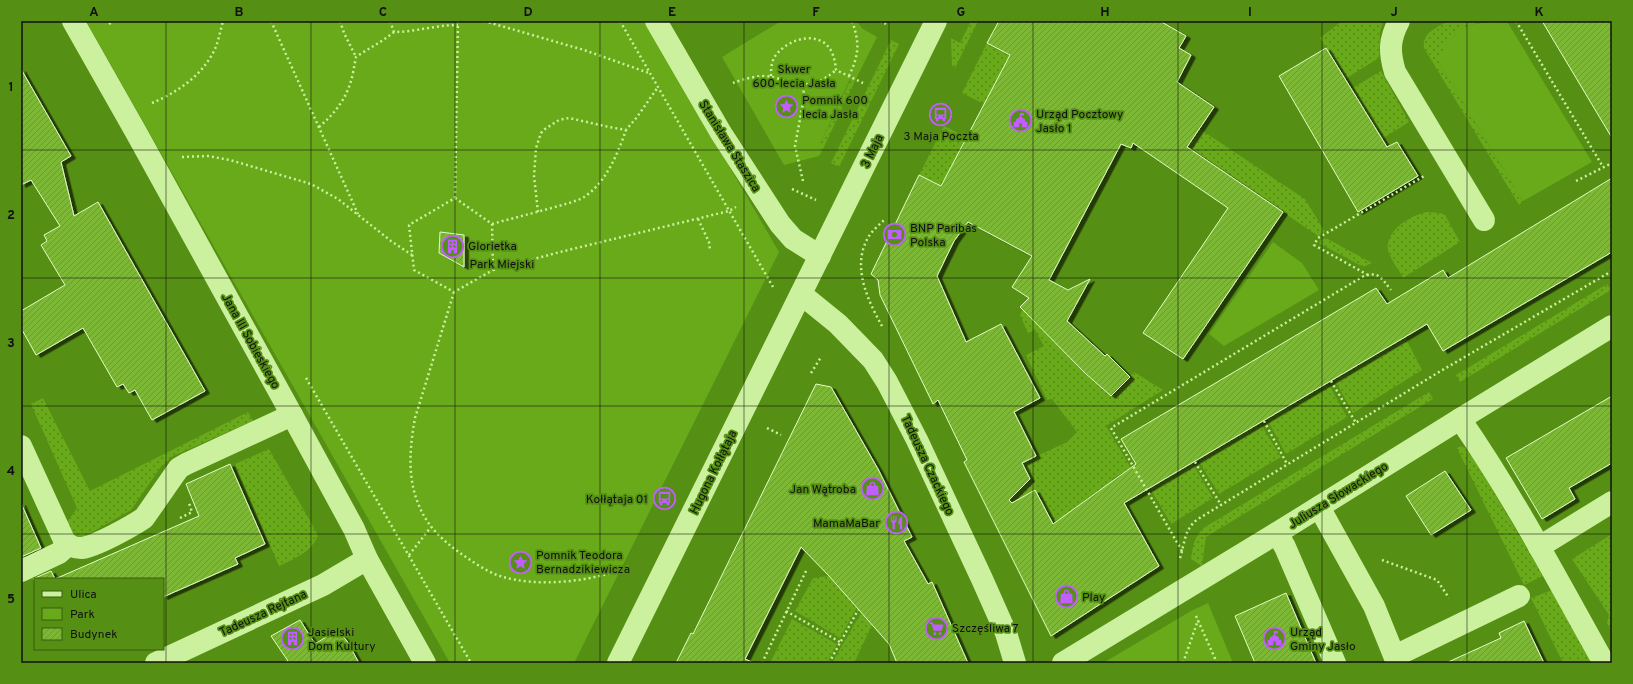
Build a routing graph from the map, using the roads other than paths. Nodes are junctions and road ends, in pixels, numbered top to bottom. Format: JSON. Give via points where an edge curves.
{"nodes":[{"id":1,"x":73,"y":21,"type":"edge"},
{"id":2,"x":656,"y":21,"type":"edge"},
{"id":3,"x":936,"y":21,"type":"edge"},
{"id":4,"x":1399,"y":21,"type":"edge"},
{"id":5,"x":1484,"y":220,"type":"dead end"},
{"id":6,"x":820,"y":256,"type":"junction"},
{"id":7,"x":804,"y":288,"type":"junction"},
{"id":8,"x":1612,"y":326,"type":"edge"},
{"id":9,"x":292,"y":415,"type":"junction"},
{"id":10,"x":1460,"y":419,"type":"junction"},
{"id":11,"x":21,"y":446,"type":"edge"},
{"id":12,"x":1612,"y":502,"type":"edge"},
{"id":13,"x":1319,"y":507,"type":"junction"},
{"id":14,"x":1277,"y":533,"type":"junction"},
{"id":15,"x":68,"y":544,"type":"junction"},
{"id":16,"x":1539,"y":547,"type":"junction"},
{"id":17,"x":367,"y":559,"type":"junction"},
{"id":18,"x":21,"y":571,"type":"edge"},
{"id":19,"x":1519,"y":596,"type":"dead end"},
{"id":20,"x":1396,"y":660,"type":"edge"},
{"id":21,"x":156,"y":663,"type":"edge"},
{"id":22,"x":425,"y":663,"type":"edge"},
{"id":23,"x":618,"y":663,"type":"edge"},
{"id":24,"x":1015,"y":663,"type":"edge"},
{"id":25,"x":1063,"y":663,"type":"edge"},
{"id":26,"x":1335,"y":663,"type":"edge"},
{"id":27,"x":1604,"y":663,"type":"edge"}],
"edges":[{"from":1,"to":9,"type":"street","name":"Jana III Sobieskiego"},
{"from":2,"to":6,"type":"street","name":"Stanisława Staszica","via":[[721,133],[780,224],[793,239]]},
{"from":3,"to":6,"type":"street","name":"3 Maja"},
{"from":4,"to":5,"type":"street","via":[[1390,46],[1395,72]]},
{"from":6,"to":7,"type":"street","name":"3 Maja"},
{"from":7,"to":23,"type":"street","name":"Hugona Kołłątaja"},
{"from":7,"to":24,"type":"street","name":"Tadeusza Czackiego","via":[[873,360],[887,382],[985,586],[1006,633]]},
{"from":8,"to":10,"type":"street","name":"Juliusza Słowackiego"},
{"from":9,"to":15,"type":"street","via":[[179,468],[149,512],[137,522],[89,546],[77,548]]},
{"from":9,"to":17,"type":"street","name":"Jana III Sobieskiego","via":[[354,529]]},
{"from":10,"to":13,"type":"street","name":"Juliusza Słowackiego"},
{"from":10,"to":16,"type":"street"},
{"from":11,"to":15,"type":"street"},
{"from":12,"to":16,"type":"street"},
{"from":13,"to":14,"type":"street","name":"Juliusza Słowackiego"},
{"from":13,"to":20,"type":"street","via":[[1374,606]]},
{"from":14,"to":25,"type":"street","name":"Juliusza Słowackiego"},
{"from":14,"to":26,"type":"street"},
{"from":15,"to":18,"type":"street","via":[[59,553]]},
{"from":16,"to":27,"type":"street"},
{"from":17,"to":21,"type":"street","name":"Tadeusza Rejtana","via":[[323,585]]},
{"from":17,"to":22,"type":"street","name":"Jana III Sobieskiego"},
{"from":19,"to":20,"type":"street"}]}
